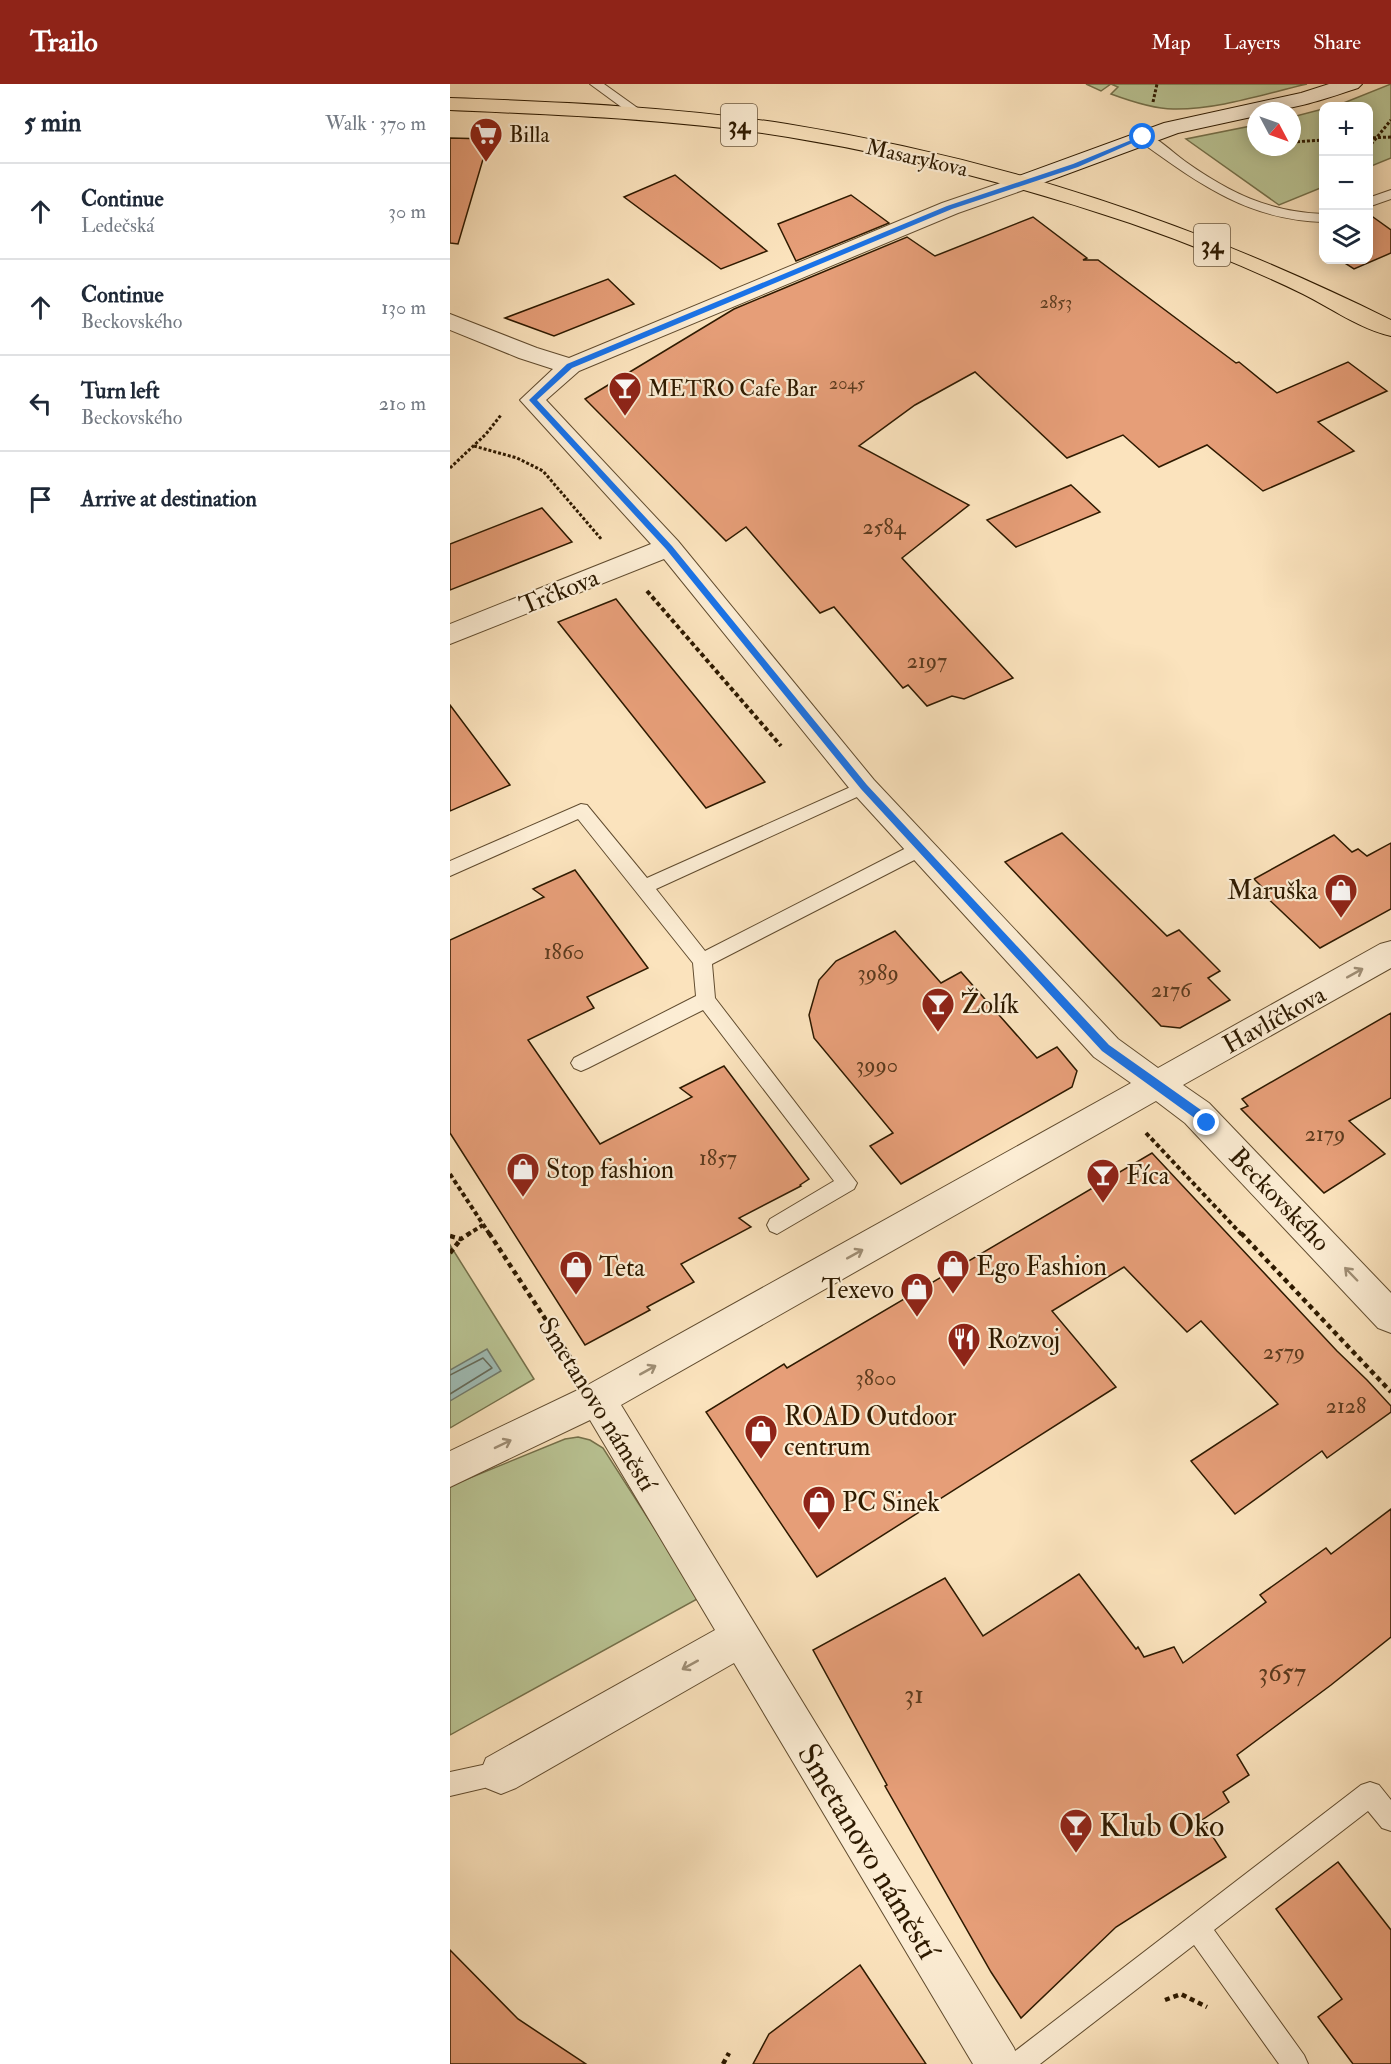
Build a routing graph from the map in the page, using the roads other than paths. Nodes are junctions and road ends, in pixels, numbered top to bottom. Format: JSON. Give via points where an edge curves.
{"nodes":[{"id":1,"x":596,"y":84,"type":"edge"},
{"id":2,"x":1351,"y":84,"type":"edge"},
{"id":3,"x":450,"y":104,"type":"edge"},
{"id":4,"x":640,"y":114,"type":"junction"},
{"id":5,"x":1143,"y":137,"type":"junction"},
{"id":6,"x":1024,"y":182,"type":"junction"},
{"id":7,"x":1391,"y":194,"type":"edge"},
{"id":8,"x":1373,"y":201,"type":"edge"},
{"id":9,"x":1319,"y":218,"type":"edge"},
{"id":10,"x":450,"y":321,"type":"edge"},
{"id":11,"x":1391,"y":329,"type":"edge"},
{"id":12,"x":570,"y":366,"type":"junction"},
{"id":13,"x":669,"y":547,"type":"junction"},
{"id":14,"x":450,"y":634,"type":"edge"},
{"id":15,"x":864,"y":787,"type":"junction"},
{"id":16,"x":922,"y":848,"type":"junction"},
{"id":17,"x":450,"y":869,"type":"edge"},
{"id":18,"x":644,"y":886,"type":"junction"},
{"id":19,"x":1391,"y":953,"type":"edge"},
{"id":20,"x":702,"y":961,"type":"junction"},
{"id":21,"x":706,"y":1000,"type":"junction"},
{"id":22,"x":581,"y":1063,"type":"dead end"},
{"id":23,"x":1158,"y":1084,"type":"junction"},
{"id":24,"x":777,"y":1225,"type":"dead end"},
{"id":25,"x":1391,"y":1317,"type":"edge"},
{"id":26,"x":597,"y":1399,"type":"junction"},
{"id":27,"x":450,"y":1470,"type":"edge"},
{"id":28,"x":741,"y":1637,"type":"junction"},
{"id":29,"x":501,"y":1773,"type":"joint"},
{"id":30,"x":450,"y":1784,"type":"edge"},
{"id":31,"x":1391,"y":1819,"type":"edge"},
{"id":32,"x":1197,"y":1928,"type":"junction"},
{"id":33,"x":998,"y":2064,"type":"edge"},
{"id":34,"x":1019,"y":2064,"type":"edge"},
{"id":35,"x":1295,"y":2064,"type":"edge"}],
"edges":[{"from":1,"to":4,"type":"lane"},
{"from":2,"to":5,"type":"street"},
{"from":3,"to":4,"type":"main road","name":"Masarykova","number":"34"},
{"from":4,"to":6,"type":"main road","name":"Masarykova","number":"34","via":[[804,134]]},
{"from":5,"to":6,"type":"street"},
{"from":5,"to":9,"type":"lane","via":[[1231,197],[1277,214]]},
{"from":6,"to":11,"type":"main road","name":"Masarykova","number":"34","via":[[1198,240],[1294,279]]},
{"from":6,"to":12,"type":"street","via":[[950,208]]},
{"from":7,"to":8,"type":"lane"},
{"from":10,"to":12,"type":"street"},
{"from":12,"to":13,"type":"street","name":"Beckovského","via":[[532,400]]},
{"from":13,"to":14,"type":"street","name":"Trčkova"},
{"from":13,"to":15,"type":"street","name":"Beckovského"},
{"from":15,"to":16,"type":"street","name":"Beckovského"},
{"from":15,"to":18,"type":"lane"},
{"from":16,"to":20,"type":"lane"},
{"from":16,"to":23,"type":"street","name":"Beckovského","via":[[1106,1048]]},
{"from":17,"to":18,"type":"lane","via":[[581,810]]},
{"from":18,"to":20,"type":"lane"},
{"from":23,"to":19,"type":"street","name":"Havlíčkova","one_way":true},
{"from":20,"to":21,"type":"lane"},
{"from":21,"to":22,"type":"lane"},
{"from":21,"to":24,"type":"lane","via":[[847,1184]]},
{"from":25,"to":23,"type":"street","name":"Beckovského","one_way":true,"via":[[1197,1113]]},
{"from":26,"to":23,"type":"street","name":"Havlíčkova","one_way":true},
{"from":27,"to":26,"type":"street","name":"Havlíčkova","one_way":true},
{"from":26,"to":28,"type":"street","name":"Smetanovo náměstí"},
{"from":28,"to":29,"type":"street","one_way":true},
{"from":28,"to":33,"type":"street","name":"Smetanovo náměstí"},
{"from":29,"to":30,"type":"lane"},
{"from":31,"to":32,"type":"lane","via":[[1370,1794]]},
{"from":32,"to":34,"type":"lane"},
{"from":32,"to":35,"type":"lane"}]}
